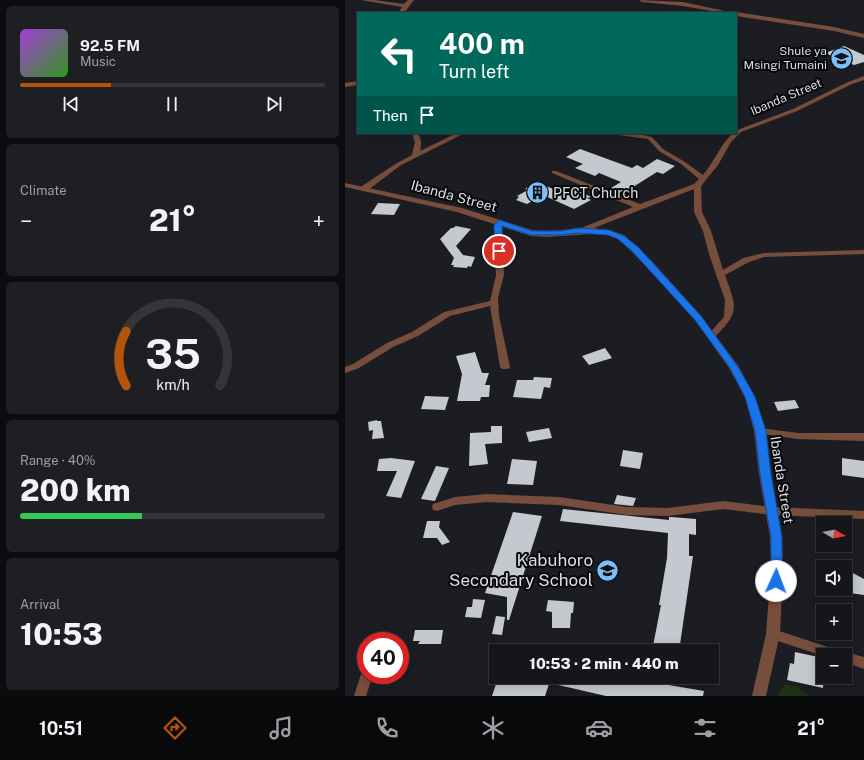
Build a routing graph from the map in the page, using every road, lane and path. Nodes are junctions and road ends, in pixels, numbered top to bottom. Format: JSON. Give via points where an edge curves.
{"nodes":[{"id":1,"x":363,"y":0,"type":"edge"},
{"id":2,"x":411,"y":0,"type":"edge"},
{"id":3,"x":642,"y":0,"type":"edge"},
{"id":4,"x":405,"y":6,"type":"junction"},
{"id":5,"x":402,"y":12,"type":"edge"},
{"id":6,"x":726,"y":12,"type":"edge"},
{"id":7,"x":737,"y":14,"type":"edge"},
{"id":8,"x":864,"y":36,"type":"edge"},
{"id":9,"x":864,"y":78,"type":"edge"},
{"id":10,"x":357,"y":83,"type":"edge"},
{"id":11,"x":345,"y":85,"type":"edge"},
{"id":12,"x":737,"y":133,"type":"edge"},
{"id":13,"x":416,"y":134,"type":"edge"},
{"id":14,"x":460,"y":134,"type":"edge"},
{"id":15,"x":626,"y":134,"type":"edge"},
{"id":16,"x":736,"y":134,"type":"edge"},
{"id":17,"x":415,"y":156,"type":"junction"},
{"id":18,"x":554,"y":172,"type":"dead end"},
{"id":19,"x":703,"y":179,"type":"junction"},
{"id":20,"x":345,"y":185,"type":"edge"},
{"id":21,"x":697,"y":186,"type":"junction"},
{"id":22,"x":365,"y":188,"type":"junction"},
{"id":23,"x":640,"y":207,"type":"junction"},
{"id":24,"x":500,"y":223,"type":"junction"},
{"id":25,"x":578,"y":231,"type":"junction"},
{"id":26,"x":864,"y":252,"type":"edge"},
{"id":27,"x":721,"y":274,"type":"junction"},
{"id":28,"x":494,"y":303,"type":"junction"},
{"id":29,"x":711,"y":336,"type":"junction"},
{"id":30,"x":505,"y":368,"type":"dead end"},
{"id":31,"x":345,"y":370,"type":"edge"},
{"id":32,"x":761,"y":431,"type":"junction"},
{"id":33,"x":864,"y":438,"type":"edge"},
{"id":34,"x":437,"y":507,"type":"dead end"},
{"id":35,"x":772,"y":511,"type":"junction"},
{"id":36,"x":864,"y":515,"type":"edge"},
{"id":37,"x":773,"y":634,"type":"junction"},
{"id":38,"x":816,"y":648,"type":"edge"},
{"id":39,"x":852,"y":659,"type":"edge"},
{"id":40,"x":864,"y":663,"type":"edge"},
{"id":41,"x":364,"y":684,"type":"edge"},
{"id":42,"x":360,"y":696,"type":"edge"},
{"id":43,"x":759,"y":696,"type":"edge"}],
"edges":[{"from":1,"to":4,"type":"street"},
{"from":2,"to":4,"type":"street"},
{"from":3,"to":6,"type":"street"},
{"from":4,"to":5,"type":"street"},
{"from":7,"to":8,"type":"street"},
{"from":9,"to":12,"type":"street","name":"Ibanda Street","via":[[795,110]]},
{"from":10,"to":11,"type":"street"},
{"from":13,"to":17,"type":"street","via":[[419,147]]},
{"from":14,"to":17,"type":"street"},
{"from":15,"to":19,"type":"street","via":[[650,138],[661,150]]},
{"from":16,"to":19,"type":"street","name":"Ibanda Street","via":[[728,141],[715,165]]},
{"from":17,"to":22,"type":"street"},
{"from":18,"to":23,"type":"street"},
{"from":19,"to":21,"type":"street","name":"Ibanda Street"},
{"from":20,"to":22,"type":"street","name":"Ibanda Street"},
{"from":21,"to":23,"type":"street"},
{"from":21,"to":27,"type":"street","via":[[698,212]]},
{"from":22,"to":24,"type":"street","name":"Ibanda Street","via":[[459,210]]},
{"from":23,"to":25,"type":"street"},
{"from":24,"to":25,"type":"street","name":"Ibanda Street","via":[[531,233]]},
{"from":24,"to":28,"type":"street","via":[[499,275]]},
{"from":25,"to":29,"type":"street","name":"Ibanda Street","via":[[609,233],[621,237],[698,318]]},
{"from":26,"to":27,"type":"street","via":[[764,255],[746,260]]},
{"from":27,"to":29,"type":"street","via":[[730,313],[728,319]]},
{"from":28,"to":30,"type":"street"},
{"from":28,"to":31,"type":"street","via":[[447,314],[415,334]]},
{"from":29,"to":32,"type":"street","name":"Ibanda Street","via":[[734,367],[750,397]]},
{"from":32,"to":33,"type":"street","via":[[797,436]]},
{"from":32,"to":35,"type":"street","name":"Ibanda Street"},
{"from":34,"to":35,"type":"street","via":[[455,501],[487,498],[559,502],[627,511],[668,512],[723,505]]},
{"from":35,"to":36,"type":"street"},
{"from":35,"to":37,"type":"street","name":"Ibanda Street","via":[[777,568]]},
{"from":37,"to":38,"type":"street"},
{"from":37,"to":43,"type":"street","name":"Ibanda Street"},
{"from":39,"to":40,"type":"street"},
{"from":41,"to":42,"type":"street"}]}
